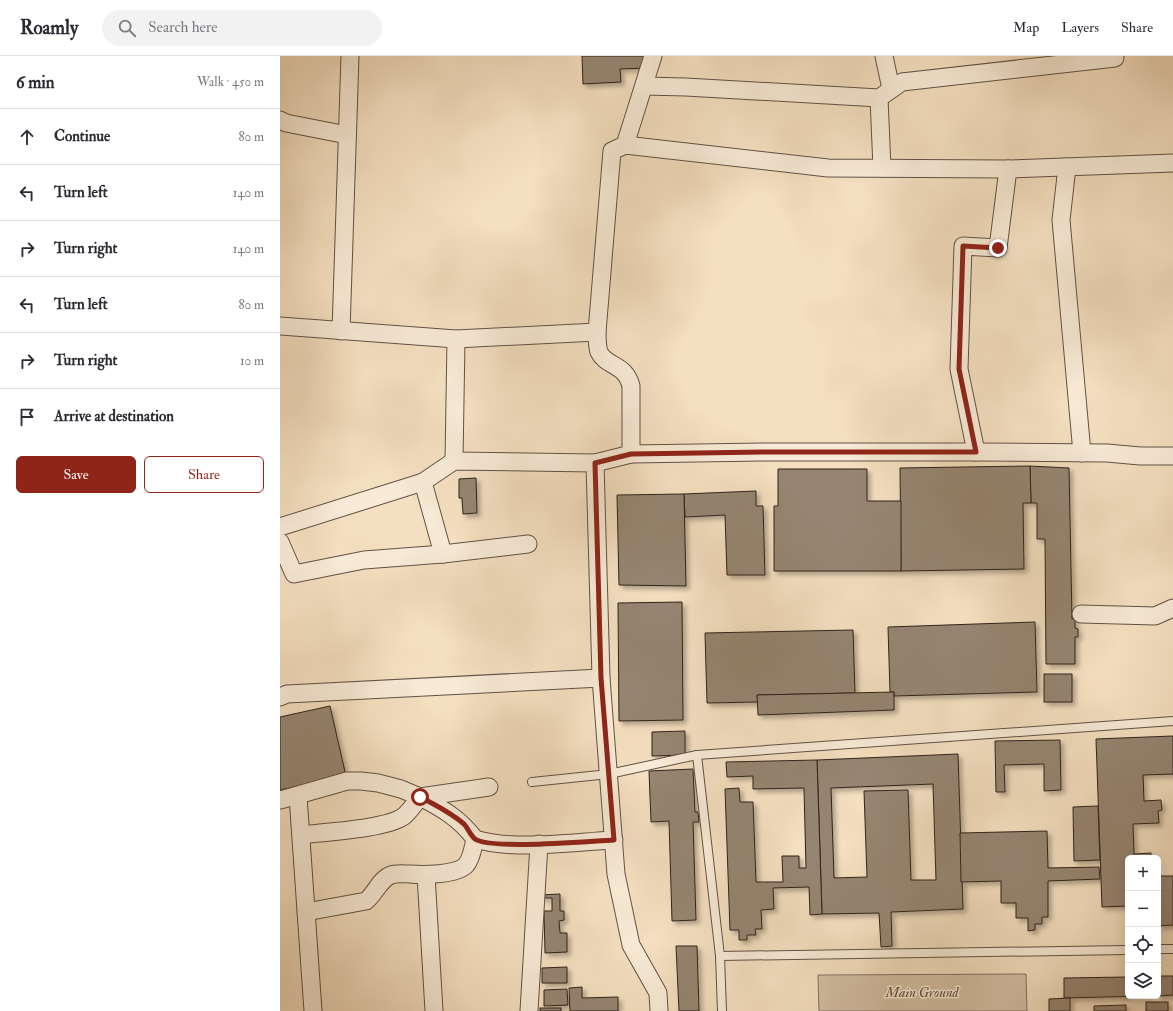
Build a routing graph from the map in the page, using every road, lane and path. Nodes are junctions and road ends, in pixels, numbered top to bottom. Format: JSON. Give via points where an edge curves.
{"nodes":[{"id":1,"x":350,"y":56,"type":"edge"},
{"id":2,"x":653,"y":56,"type":"edge"},
{"id":3,"x":884,"y":56,"type":"edge"},
{"id":4,"x":1117,"y":57,"type":"edge"},
{"id":5,"x":644,"y":86,"type":"junction"},
{"id":6,"x":885,"y":94,"type":"junction"},
{"id":7,"x":280,"y":120,"type":"edge"},
{"id":8,"x":347,"y":135,"type":"junction"},
{"id":9,"x":625,"y":145,"type":"junction"},
{"id":10,"x":1173,"y":163,"type":"edge"},
{"id":11,"x":1067,"y":167,"type":"junction"},
{"id":12,"x":882,"y":168,"type":"junction"},
{"id":13,"x":1008,"y":169,"type":"junction"},
{"id":14,"x":280,"y":326,"type":"edge"},
{"id":15,"x":341,"y":331,"type":"junction"},
{"id":16,"x":597,"y":332,"type":"junction"},
{"id":17,"x":456,"y":339,"type":"junction"},
{"id":18,"x":976,"y":452,"type":"junction"},
{"id":19,"x":1082,"y":453,"type":"junction"},
{"id":20,"x":631,"y":454,"type":"junction"},
{"id":21,"x":1173,"y":456,"type":"edge"},
{"id":22,"x":454,"y":461,"type":"junction"},
{"id":23,"x":595,"y":463,"type":"junction"},
{"id":24,"x":423,"y":482,"type":"junction"},
{"id":25,"x":280,"y":527,"type":"edge"},
{"id":26,"x":280,"y":542,"type":"edge"},
{"id":27,"x":528,"y":544,"type":"dead end"},
{"id":28,"x":443,"y":554,"type":"junction"},
{"id":29,"x":1173,"y":608,"type":"edge"},
{"id":30,"x":1082,"y":614,"type":"dead end"},
{"id":31,"x":601,"y":678,"type":"junction"},
{"id":32,"x":280,"y":697,"type":"edge"},
{"id":33,"x":1173,"y":721,"type":"edge"},
{"id":34,"x":697,"y":755,"type":"junction"},
{"id":35,"x":609,"y":774,"type":"junction"},
{"id":36,"x":532,"y":782,"type":"dead end"},
{"id":37,"x":489,"y":787,"type":"dead end"},
{"id":38,"x":298,"y":796,"type":"junction"},
{"id":39,"x":420,"y":797,"type":"junction"},
{"id":40,"x":280,"y":800,"type":"edge"},
{"id":41,"x":301,"y":835,"type":"junction"},
{"id":42,"x":475,"y":839,"type":"junction"},
{"id":43,"x":614,"y":840,"type":"junction"},
{"id":44,"x":539,"y":844,"type":"junction"},
{"id":45,"x":426,"y":875,"type":"junction"},
{"id":46,"x":306,"y":912,"type":"junction"},
{"id":47,"x":1173,"y":949,"type":"edge"},
{"id":48,"x":1125,"y":950,"type":"edge"},
{"id":49,"x":1161,"y":950,"type":"edge"},
{"id":50,"x":720,"y":956,"type":"junction"},
{"id":51,"x":314,"y":1011,"type":"edge"},
{"id":52,"x":434,"y":1011,"type":"edge"},
{"id":53,"x":529,"y":1011,"type":"edge"},
{"id":54,"x":659,"y":1011,"type":"edge"},
{"id":55,"x":722,"y":1011,"type":"edge"}],
"edges":[{"from":1,"to":8,"type":"street"},
{"from":2,"to":5,"type":"street"},
{"from":3,"to":6,"type":"street"},
{"from":4,"to":6,"type":"street","via":[[902,82]]},
{"from":5,"to":6,"type":"street"},
{"from":5,"to":9,"type":"street"},
{"from":6,"to":12,"type":"street"},
{"from":7,"to":8,"type":"street"},
{"from":8,"to":15,"type":"street"},
{"from":9,"to":12,"type":"street","via":[[828,168]]},
{"from":9,"to":16,"type":"street","via":[[612,151]]},
{"from":10,"to":11,"type":"street"},
{"from":11,"to":13,"type":"street"},
{"from":11,"to":19,"type":"street","via":[[1060,220]]},
{"from":12,"to":13,"type":"street"},
{"from":13,"to":18,"type":"street","via":[[998,248],[963,246],[959,369]]},
{"from":14,"to":15,"type":"street"},
{"from":15,"to":17,"type":"street"},
{"from":16,"to":17,"type":"street"},
{"from":16,"to":20,"type":"street","via":[[599,352],[629,376],[632,386]]},
{"from":17,"to":22,"type":"street"},
{"from":18,"to":19,"type":"street"},
{"from":18,"to":20,"type":"street"},
{"from":19,"to":21,"type":"street"},
{"from":20,"to":23,"type":"street"},
{"from":22,"to":23,"type":"street"},
{"from":22,"to":24,"type":"street"},
{"from":23,"to":31,"type":"street"},
{"from":24,"to":25,"type":"street"},
{"from":24,"to":28,"type":"street"},
{"from":26,"to":28,"type":"street","via":[[294,574],[364,560]]},
{"from":27,"to":28,"type":"street"},
{"from":29,"to":30,"type":"street","via":[[1155,616]]},
{"from":31,"to":32,"type":"street","via":[[287,694]]},
{"from":31,"to":35,"type":"street"},
{"from":33,"to":34,"type":"lane"},
{"from":34,"to":35,"type":"lane"},
{"from":34,"to":50,"type":"lane"},
{"from":35,"to":36,"type":"lane"},
{"from":35,"to":43,"type":"street"},
{"from":37,"to":39,"type":"street"},
{"from":38,"to":39,"type":"street","via":[[347,781],[361,781],[391,786]]},
{"from":38,"to":40,"type":"street"},
{"from":38,"to":41,"type":"street"},
{"from":39,"to":41,"type":"street","via":[[403,816],[393,821]]},
{"from":39,"to":42,"type":"street","via":[[449,813],[465,826]]},
{"from":41,"to":46,"type":"street"},
{"from":42,"to":44,"type":"street","via":[[492,844]]},
{"from":42,"to":45,"type":"street","via":[[466,866],[454,871]]},
{"from":43,"to":44,"type":"street"},
{"from":43,"to":54,"type":"street","via":[[616,874],[630,945],[658,993]]},
{"from":44,"to":53,"type":"street"},
{"from":45,"to":46,"type":"street","via":[[392,874],[366,901]]},
{"from":45,"to":52,"type":"street"},
{"from":46,"to":51,"type":"street"},
{"from":47,"to":49,"type":"lane"},
{"from":48,"to":50,"type":"lane"},
{"from":50,"to":55,"type":"lane"}]}
